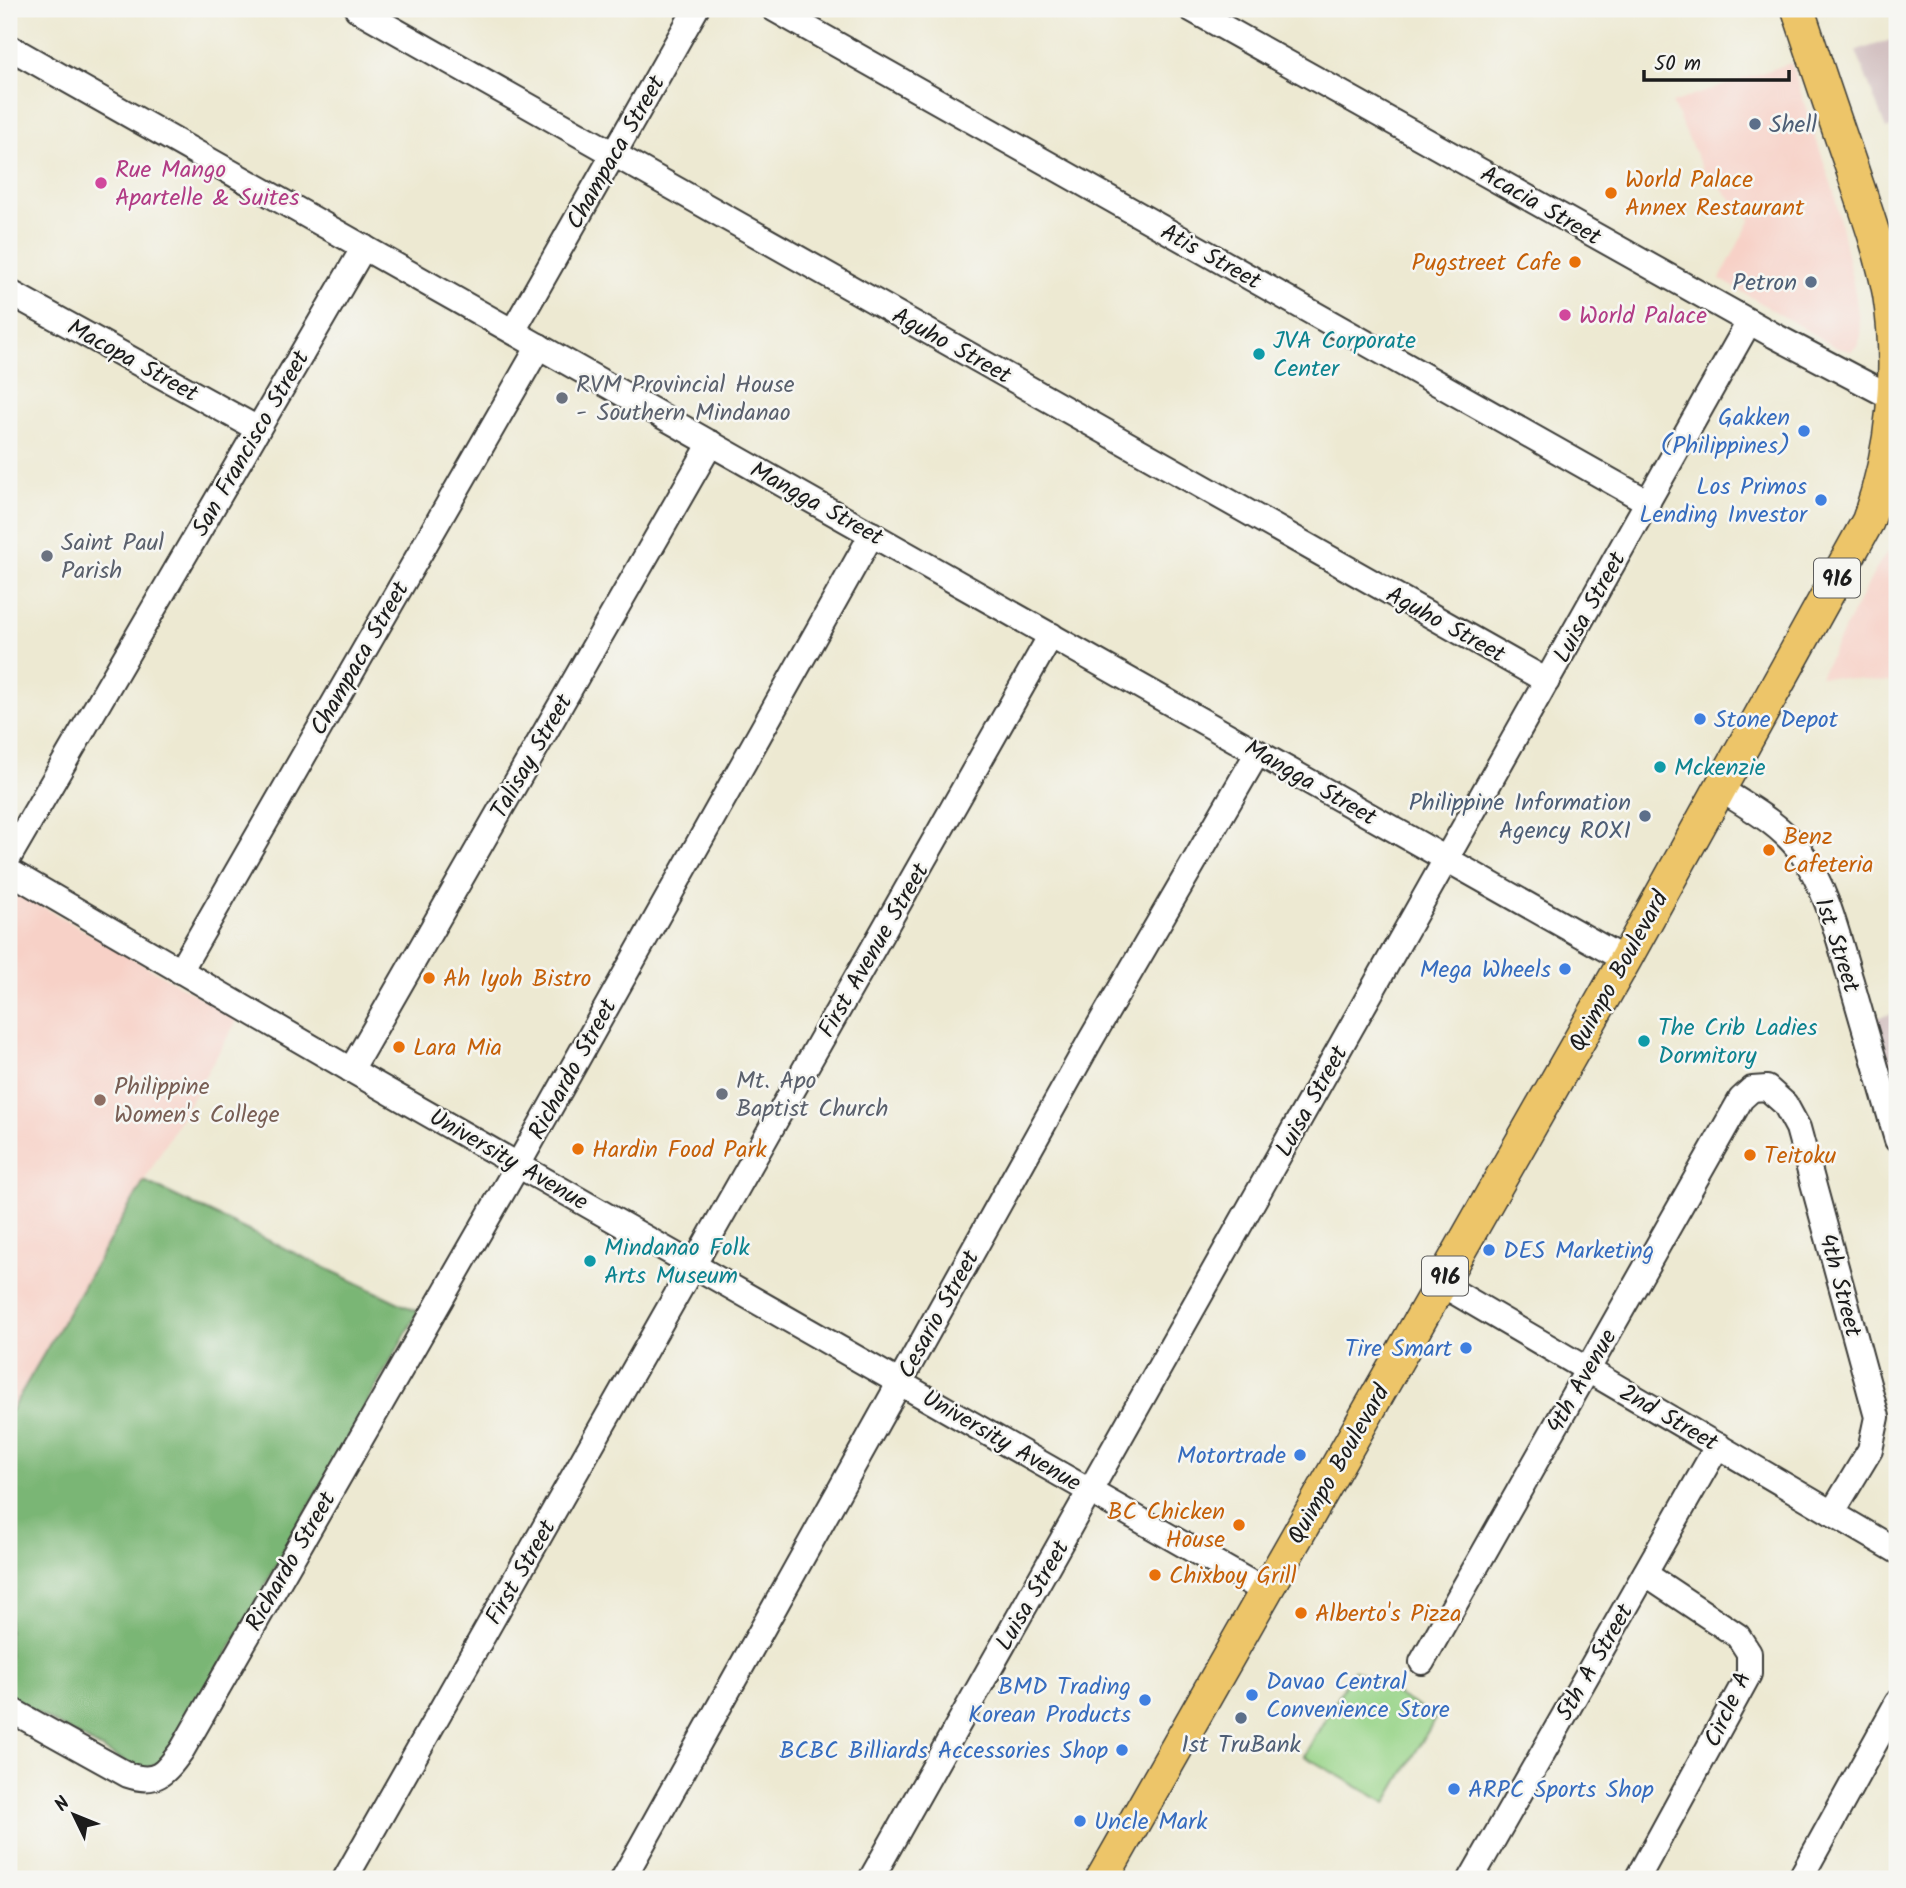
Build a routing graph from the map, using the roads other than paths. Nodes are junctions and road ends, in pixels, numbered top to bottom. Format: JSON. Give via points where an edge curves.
{"nodes":[{"id":1,"x":357,"y":9,"type":"edge"},
{"id":2,"x":696,"y":9,"type":"edge"},
{"id":3,"x":774,"y":9,"type":"edge"},
{"id":4,"x":1191,"y":9,"type":"edge"},
{"id":5,"x":1798,"y":9,"type":"edge"},
{"id":6,"x":9,"y":47,"type":"edge"},
{"id":7,"x":614,"y":153,"type":"junction"},
{"id":8,"x":364,"y":247,"type":"junction"},
{"id":9,"x":9,"y":292,"type":"edge"},
{"id":10,"x":1893,"y":298,"type":"edge"},
{"id":11,"x":1749,"y":322,"type":"junction"},
{"id":12,"x":513,"y":331,"type":"junction"},
{"id":13,"x":539,"y":346,"type":"junction"},
{"id":14,"x":1896,"y":405,"type":"edge"},
{"id":15,"x":258,"y":429,"type":"junction"},
{"id":16,"x":711,"y":443,"type":"junction"},
{"id":17,"x":1897,"y":480,"type":"edge"},
{"id":18,"x":1647,"y":502,"type":"junction"},
{"id":19,"x":1868,"y":521,"type":"junction"},
{"id":20,"x":872,"y":534,"type":"junction"},
{"id":21,"x":1051,"y":635,"type":"junction"},
{"id":22,"x":1547,"y":681,"type":"junction"},
{"id":23,"x":1258,"y":752,"type":"junction"},
{"id":24,"x":1720,"y":789,"type":"junction"},
{"id":25,"x":9,"y":857,"type":"edge"},
{"id":26,"x":1447,"y":859,"type":"junction"},
{"id":27,"x":9,"y":872,"type":"edge"},
{"id":28,"x":1625,"y":960,"type":"junction"},
{"id":29,"x":180,"y":971,"type":"junction"},
{"id":30,"x":351,"y":1070,"type":"junction"},
{"id":31,"x":1741,"y":1099,"type":"joint"},
{"id":32,"x":1897,"y":1140,"type":"edge"},
{"id":33,"x":519,"y":1164,"type":"junction"},
{"id":34,"x":694,"y":1264,"type":"junction"},
{"id":35,"x":1441,"y":1284,"type":"junction"},
{"id":36,"x":1588,"y":1370,"type":"junction"},
{"id":37,"x":900,"y":1382,"type":"junction"},
{"id":38,"x":1718,"y":1446,"type":"junction"},
{"id":39,"x":1091,"y":1491,"type":"junction"},
{"id":40,"x":1832,"y":1513,"type":"junction"},
{"id":41,"x":1897,"y":1551,"type":"edge"},
{"id":42,"x":1645,"y":1574,"type":"junction"},
{"id":43,"x":1265,"y":1591,"type":"junction"},
{"id":44,"x":1422,"y":1662,"type":"dead end"},
{"id":45,"x":1897,"y":1703,"type":"edge"},
{"id":46,"x":9,"y":1709,"type":"edge"},
{"id":47,"x":345,"y":1879,"type":"edge"},
{"id":48,"x":623,"y":1879,"type":"edge"},
{"id":49,"x":871,"y":1879,"type":"edge"},
{"id":50,"x":1102,"y":1879,"type":"edge"},
{"id":51,"x":1471,"y":1879,"type":"edge"},
{"id":52,"x":1637,"y":1879,"type":"edge"},
{"id":53,"x":1800,"y":1879,"type":"edge"}],
"edges":[{"from":1,"to":7,"type":"street","name":"Aguho Street"},
{"from":2,"to":7,"type":"street","name":"Champaca Street"},
{"from":3,"to":18,"type":"street","name":"Atis Street"},
{"from":4,"to":11,"type":"street","name":"Acacia Street"},
{"from":5,"to":10,"type":"main road","name":"Quimpo Boulevard","number":"916"},
{"from":6,"to":8,"type":"street","name":"Mangga Street"},
{"from":7,"to":12,"type":"street","name":"Champaca Street"},
{"from":7,"to":22,"type":"street","name":"Aguho Street"},
{"from":8,"to":12,"type":"street","name":"Mangga Street"},
{"from":8,"to":15,"type":"street","name":"San Francisco Street"},
{"from":9,"to":15,"type":"street","name":"Macopa Street"},
{"from":10,"to":14,"type":"main road","name":"Quimpo Boulevard","number":"916"},
{"from":11,"to":14,"type":"street","name":"Acacia Street"},
{"from":11,"to":18,"type":"street","name":"Luisa Street"},
{"from":12,"to":13,"type":"street","name":"Mangga Street"},
{"from":13,"to":16,"type":"street","name":"Mangga Street"},
{"from":13,"to":29,"type":"street","name":"Champaca Street"},
{"from":14,"to":19,"type":"main road","name":"Quimpo Boulevard","number":"916"},
{"from":15,"to":25,"type":"street","name":"San Francisco Street"},
{"from":16,"to":20,"type":"street","name":"Mangga Street"},
{"from":16,"to":30,"type":"street","name":"Talisay Street"},
{"from":17,"to":19,"type":"street"},
{"from":18,"to":22,"type":"street","name":"Luisa Street"},
{"from":19,"to":24,"type":"main road","name":"Quimpo Boulevard","number":"916"},
{"from":20,"to":21,"type":"street","name":"Mangga Street"},
{"from":20,"to":33,"type":"street","name":"Richardo Street"},
{"from":21,"to":23,"type":"street","name":"Mangga Street"},
{"from":21,"to":34,"type":"street","name":"First Avenue Street"},
{"from":22,"to":26,"type":"street","name":"Luisa Street"},
{"from":23,"to":26,"type":"street","name":"Mangga Street"},
{"from":23,"to":37,"type":"street","name":"Cesario Street"},
{"from":24,"to":28,"type":"main road","name":"Quimpo Boulevard","number":"916"},
{"from":24,"to":32,"type":"street","name":"1st Street","via":[[1782,831],[1800,851],[1817,882],[1834,923]]},
{"from":26,"to":28,"type":"street","name":"Mangga Street"},
{"from":26,"to":39,"type":"street","name":"Luisa Street"},
{"from":27,"to":29,"type":"street","name":"University Avenue"},
{"from":28,"to":35,"type":"main road","name":"Quimpo Boulevard","number":"916"},
{"from":29,"to":30,"type":"street","name":"University Avenue"},
{"from":30,"to":33,"type":"street","name":"University Avenue"},
{"from":31,"to":36,"type":"street","name":"4th Avenue"},
{"from":31,"to":40,"type":"street","name":"4th Street","via":[[1752,1089],[1766,1088],[1786,1104],[1798,1128],[1877,1417],[1870,1450]]},
{"from":33,"to":34,"type":"street","name":"University Avenue"},
{"from":33,"to":46,"type":"street","name":"Richardo Street","via":[[169,1767],[157,1778],[142,1780],[128,1775]]},
{"from":34,"to":37,"type":"street","name":"University Avenue"},
{"from":34,"to":47,"type":"street","name":"First Street"},
{"from":35,"to":36,"type":"street","name":"2nd Street"},
{"from":35,"to":43,"type":"main road","name":"Quimpo Boulevard","number":"916"},
{"from":36,"to":38,"type":"street","name":"2nd Street"},
{"from":36,"to":44,"type":"street","name":"4th Avenue"},
{"from":37,"to":39,"type":"street","name":"University Avenue"},
{"from":37,"to":48,"type":"street","name":"Cesario Street"},
{"from":38,"to":40,"type":"street","name":"2nd Street"},
{"from":38,"to":42,"type":"street","name":"5th A Street"},
{"from":39,"to":43,"type":"street","name":"University Avenue"},
{"from":39,"to":49,"type":"street","name":"Luisa Street"},
{"from":40,"to":41,"type":"street","name":"2nd Street"},
{"from":42,"to":51,"type":"street","name":"5th A Street"},
{"from":42,"to":52,"type":"street","name":"Circle A","via":[[1738,1636],[1749,1653],[1749,1674]]},
{"from":43,"to":50,"type":"main road","name":"Quimpo Boulevard","number":"916"},
{"from":45,"to":53,"type":"street"}]}
